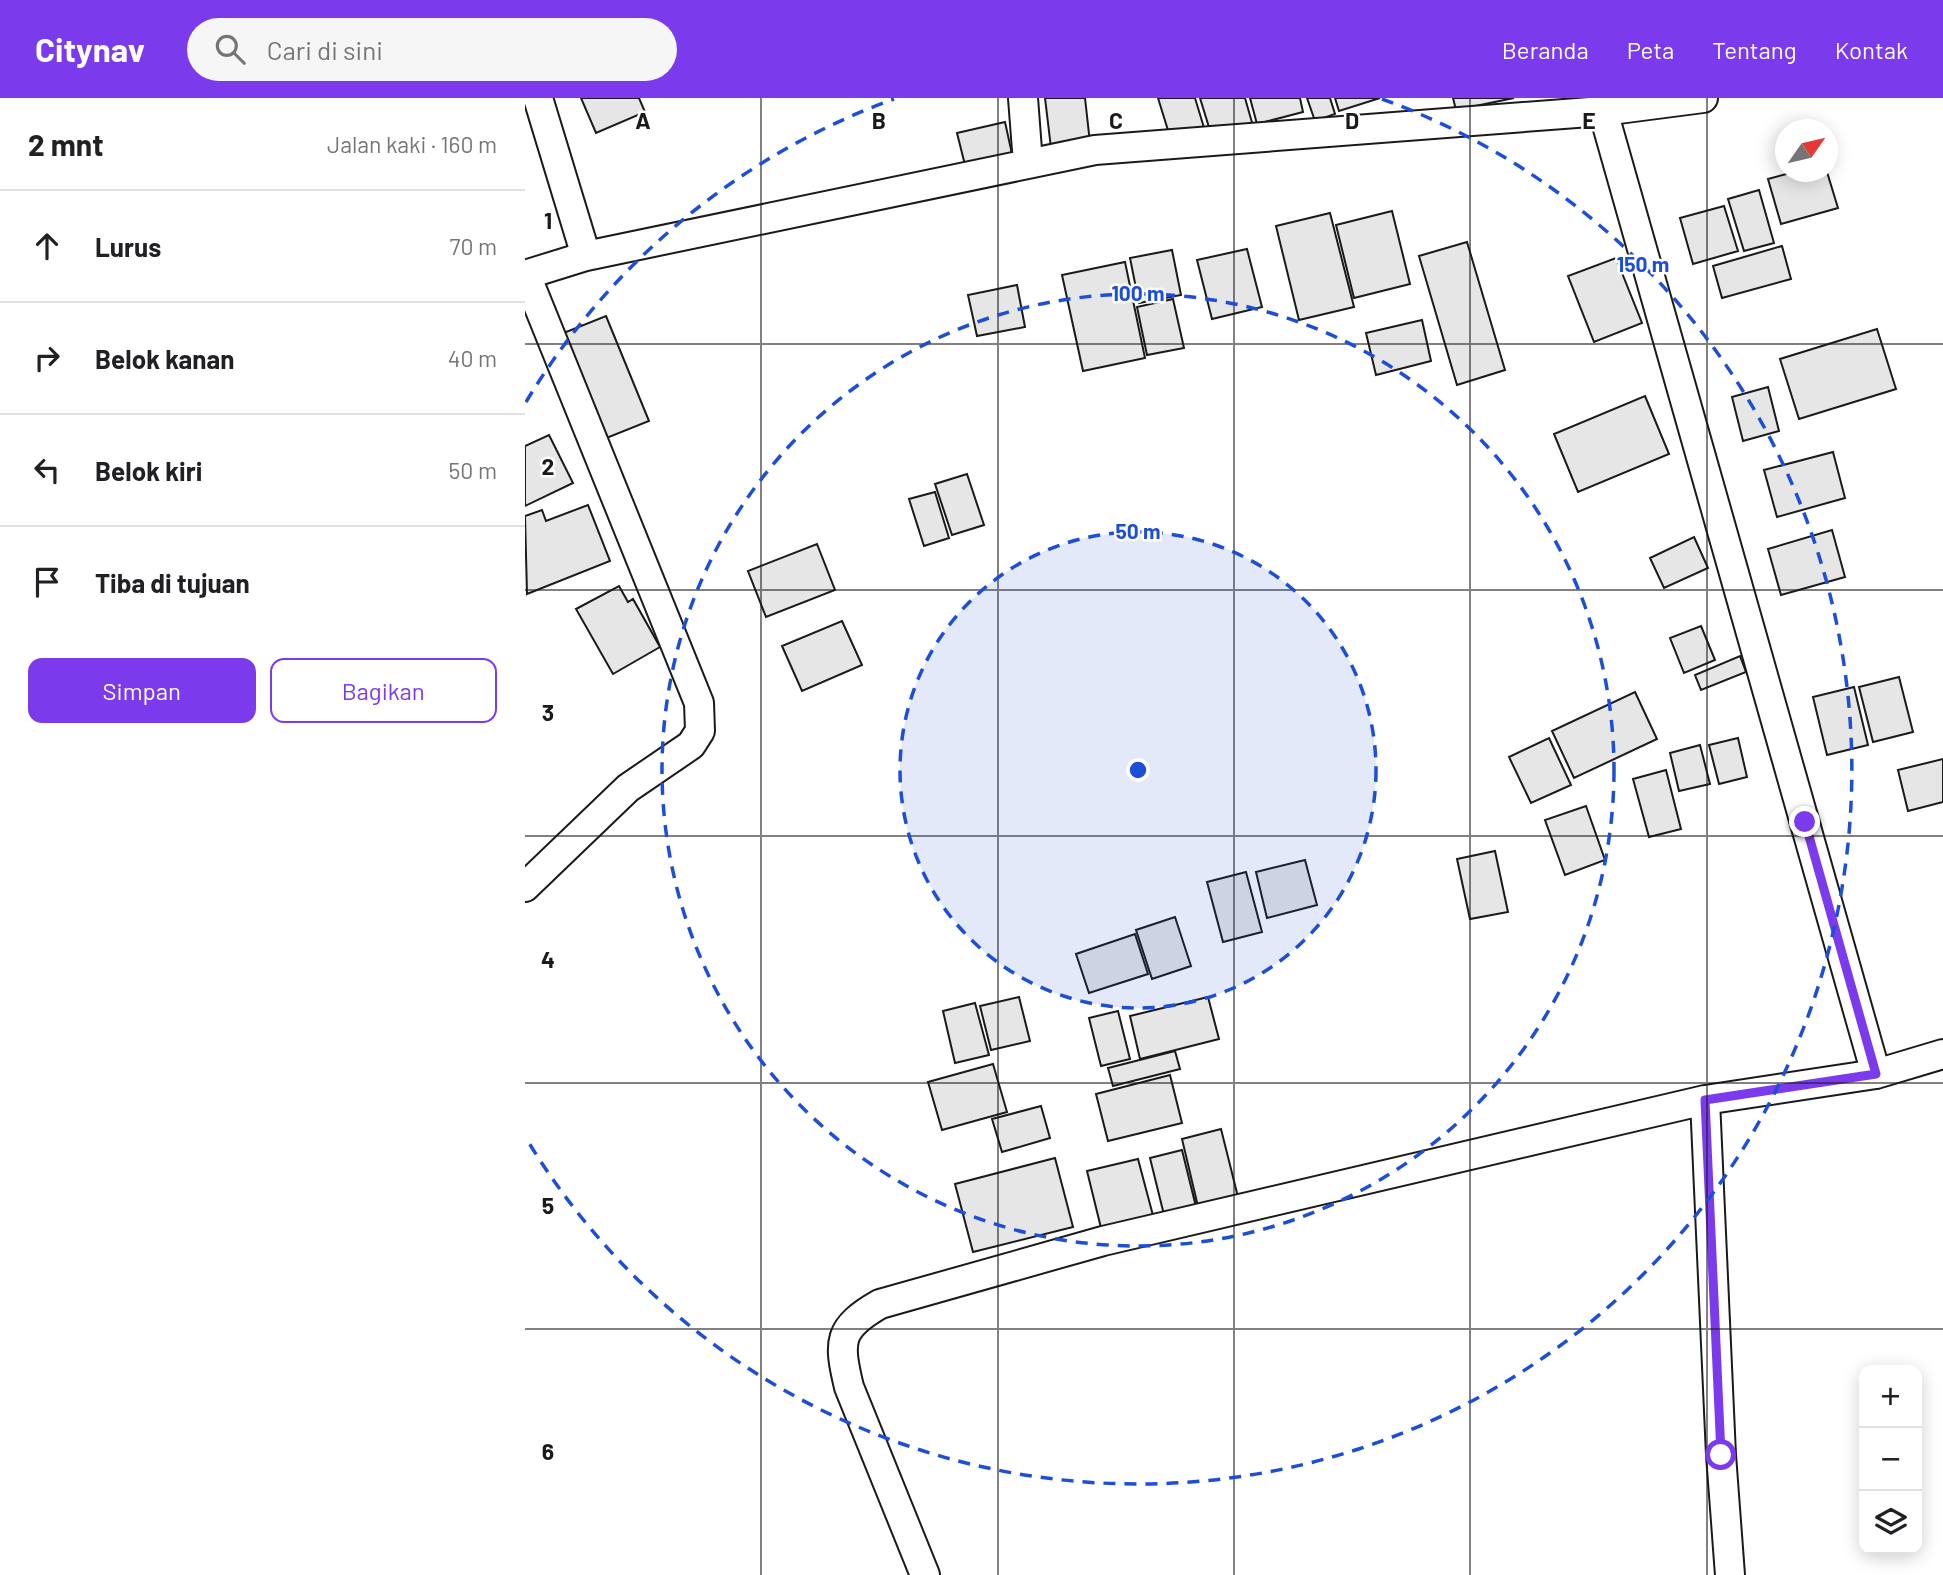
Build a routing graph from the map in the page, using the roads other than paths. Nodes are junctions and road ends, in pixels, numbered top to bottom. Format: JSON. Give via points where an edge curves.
{"nodes":[{"id":1,"x":538,"y":98,"type":"edge"},
{"id":2,"x":1023,"y":98,"type":"edge"},
{"id":3,"x":1703,"y":98,"type":"edge"},
{"id":4,"x":1603,"y":111,"type":"junction"},
{"id":5,"x":1028,"y":163,"type":"junction"},
{"id":6,"x":586,"y":256,"type":"junction"},
{"id":7,"x":526,"y":275,"type":"edge"},
{"id":8,"x":525,"y":887,"type":"edge"},
{"id":9,"x":1943,"y":1054,"type":"edge"},
{"id":10,"x":1876,"y":1074,"type":"junction"},
{"id":11,"x":1705,"y":1100,"type":"junction"},
{"id":12,"x":925,"y":1575,"type":"edge"},
{"id":13,"x":1730,"y":1575,"type":"edge"}],
"edges":[{"from":1,"to":6,"type":"street"},
{"from":2,"to":5,"type":"street"},
{"from":3,"to":4,"type":"street"},
{"from":4,"to":5,"type":"street","via":[[1095,150]]},
{"from":4,"to":10,"type":"street"},
{"from":5,"to":6,"type":"street"},
{"from":6,"to":7,"type":"street"},
{"from":7,"to":8,"type":"street","via":[[702,719],[691,745],[628,788]]},
{"from":9,"to":10,"type":"street"},
{"from":10,"to":11,"type":"street"},
{"from":11,"to":12,"type":"street","via":[[1103,1241],[880,1304],[853,1319],[844,1338],[849,1387]]},
{"from":11,"to":13,"type":"street"}]}
